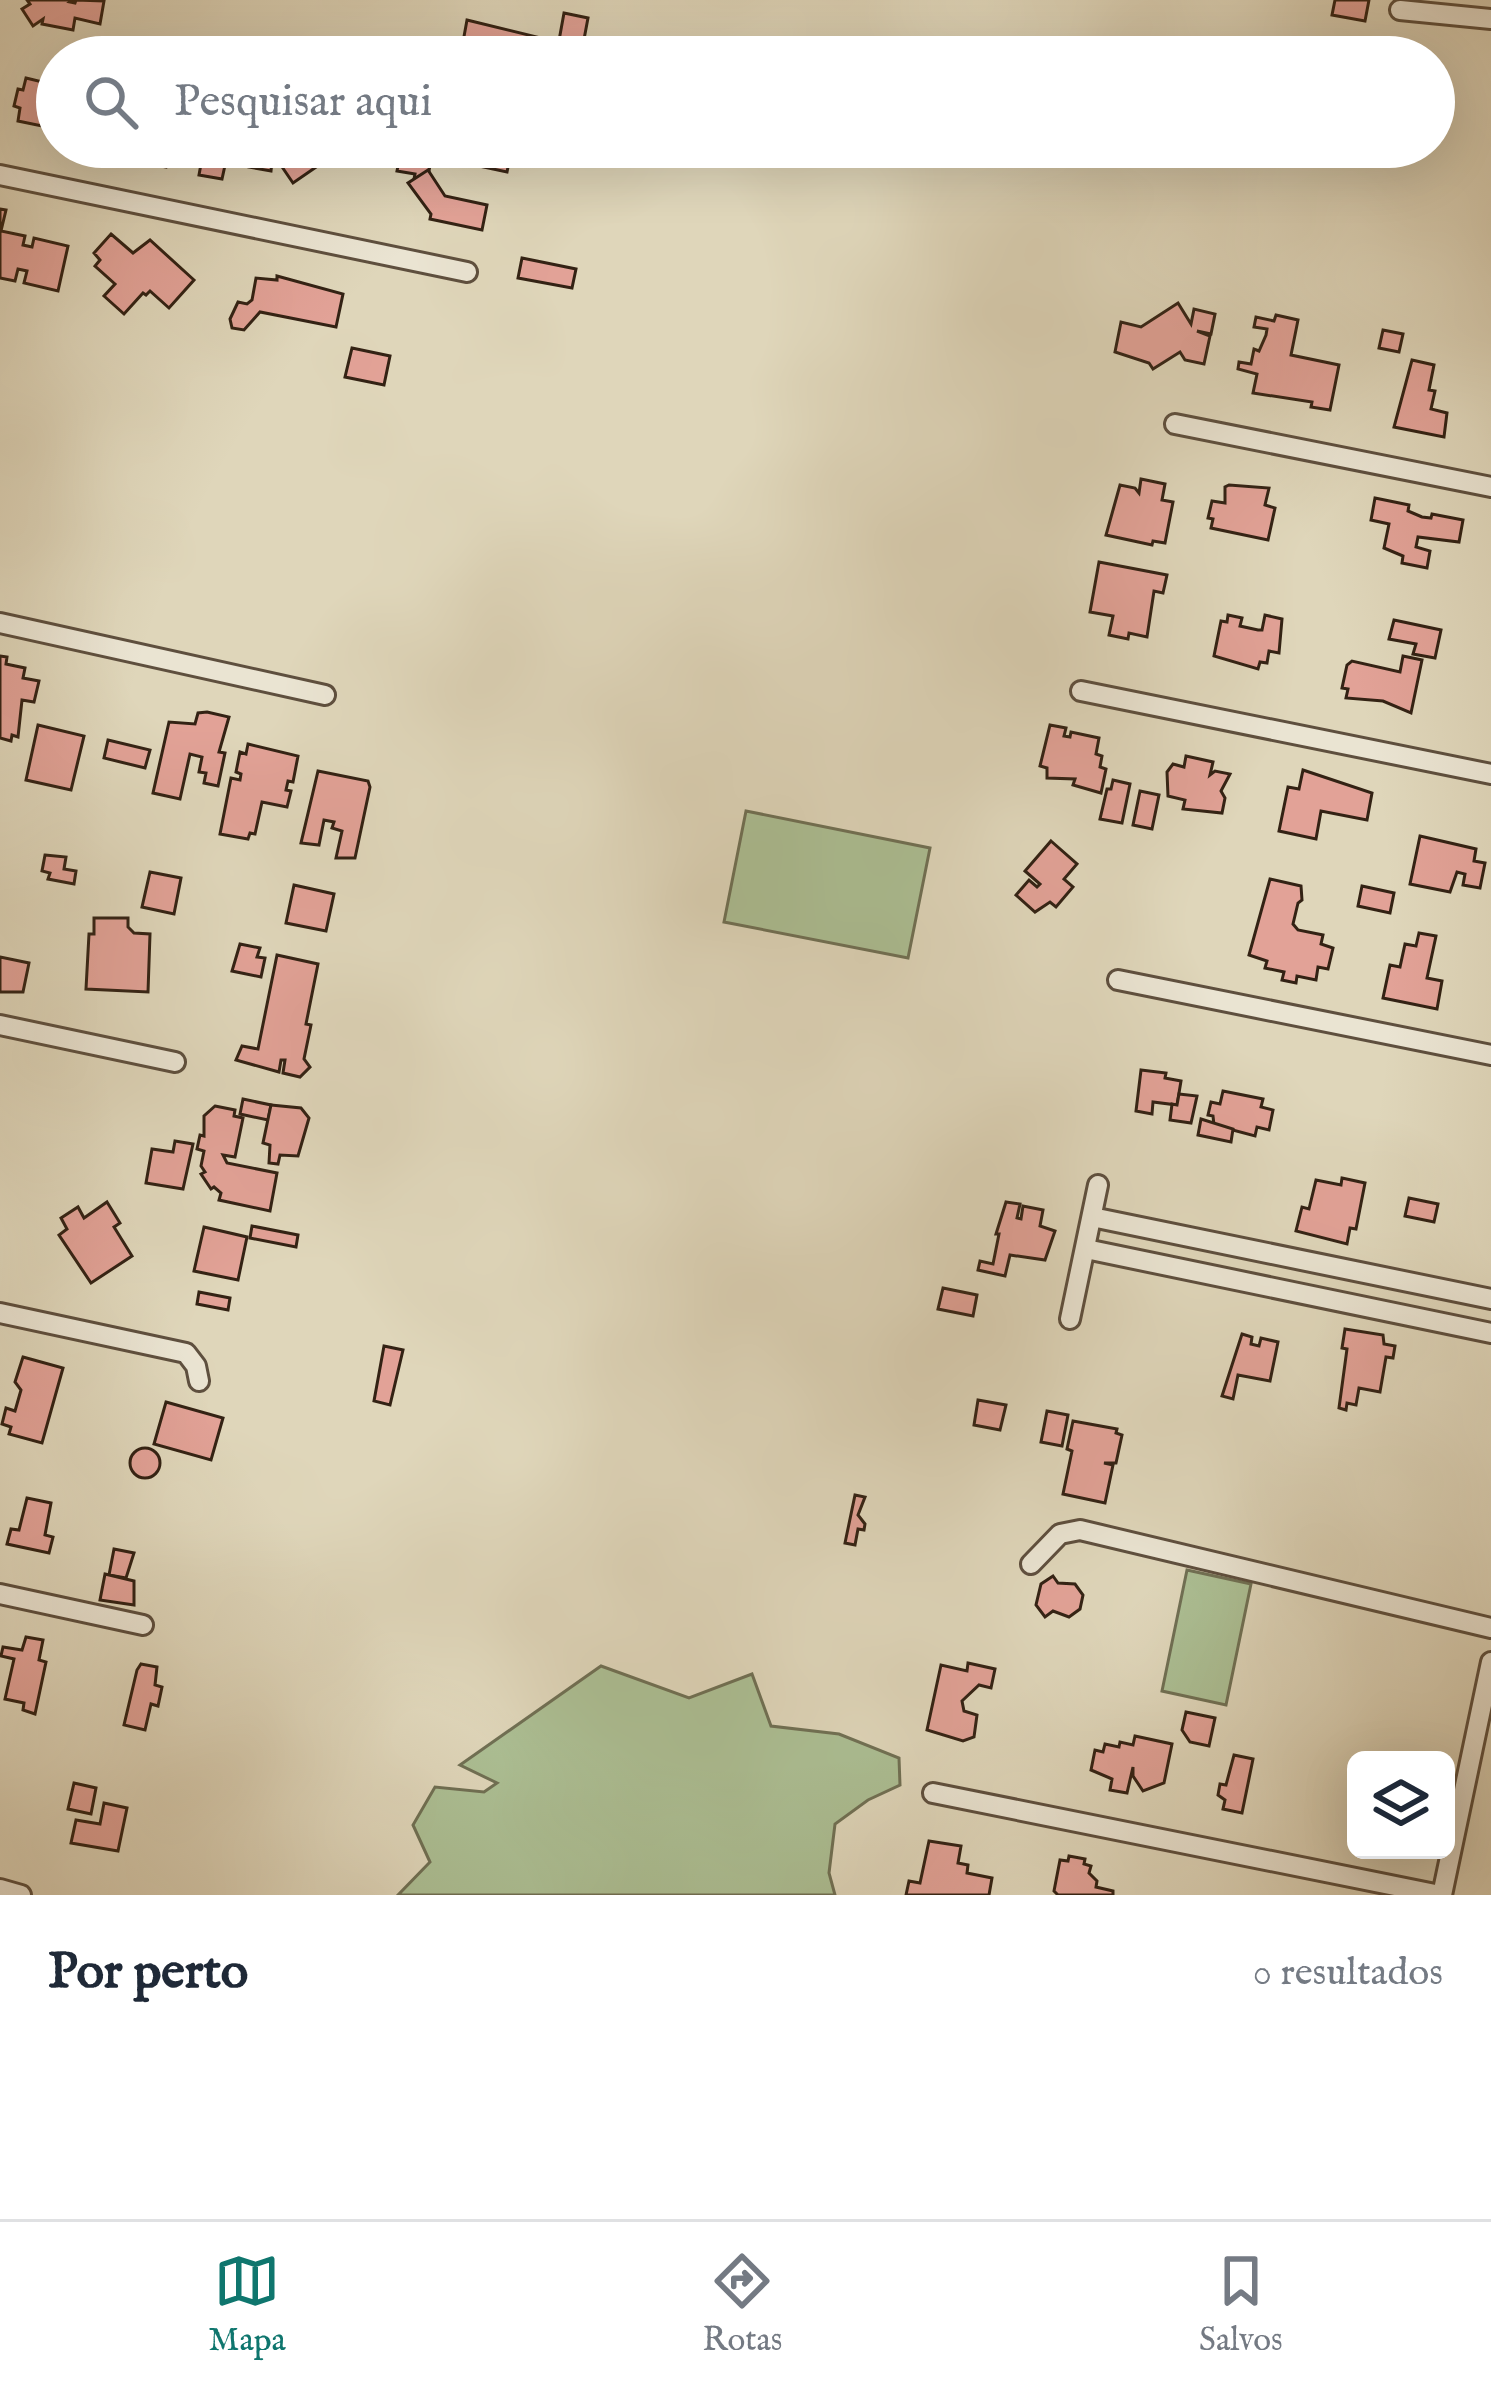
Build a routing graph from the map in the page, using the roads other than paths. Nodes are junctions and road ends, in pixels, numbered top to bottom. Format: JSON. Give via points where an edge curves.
{"nodes":[{"id":1,"x":1400,"y":10,"type":"dead end"},
{"id":2,"x":1491,"y":19,"type":"edge"},
{"id":3,"x":0,"y":176,"type":"edge"},
{"id":4,"x":467,"y":272,"type":"dead end"},
{"id":5,"x":1175,"y":424,"type":"dead end"},
{"id":6,"x":1491,"y":487,"type":"edge"},
{"id":7,"x":0,"y":623,"type":"edge"},
{"id":8,"x":1081,"y":691,"type":"dead end"},
{"id":9,"x":325,"y":695,"type":"dead end"},
{"id":10,"x":1491,"y":774,"type":"edge"},
{"id":11,"x":1118,"y":980,"type":"dead end"},
{"id":12,"x":0,"y":1025,"type":"edge"},
{"id":13,"x":1491,"y":1054,"type":"edge"},
{"id":14,"x":175,"y":1063,"type":"dead end"},
{"id":15,"x":1098,"y":1185,"type":"dead end"},
{"id":16,"x":1092,"y":1217,"type":"junction"},
{"id":17,"x":1085,"y":1249,"type":"junction"},
{"id":18,"x":1280,"y":1256,"type":"junction"},
{"id":19,"x":1273,"y":1288,"type":"junction"},
{"id":20,"x":1484,"y":1298,"type":"edge"},
{"id":21,"x":0,"y":1312,"type":"edge"},
{"id":22,"x":1070,"y":1319,"type":"dead end"},
{"id":23,"x":1469,"y":1328,"type":"junction"},
{"id":24,"x":1491,"y":1333,"type":"edge"},
{"id":25,"x":199,"y":1381,"type":"dead end"},
{"id":26,"x":1030,"y":1564,"type":"dead end"},
{"id":27,"x":0,"y":1594,"type":"edge"},
{"id":28,"x":143,"y":1625,"type":"dead end"},
{"id":29,"x":1491,"y":1628,"type":"edge"},
{"id":30,"x":1491,"y":1662,"type":"edge"},
{"id":31,"x":933,"y":1793,"type":"dead end"},
{"id":32,"x":0,"y":1889,"type":"edge"},
{"id":33,"x":21,"y":1895,"type":"edge"},
{"id":34,"x":1441,"y":1895,"type":"edge"}],
"edges":[{"from":1,"to":2,"type":"street"},
{"from":3,"to":4,"type":"street"},
{"from":5,"to":6,"type":"street"},
{"from":7,"to":9,"type":"street"},
{"from":8,"to":10,"type":"street"},
{"from":11,"to":13,"type":"street"},
{"from":12,"to":14,"type":"street"},
{"from":15,"to":16,"type":"street"},
{"from":16,"to":17,"type":"street"},
{"from":16,"to":18,"type":"street"},
{"from":17,"to":19,"type":"street"},
{"from":17,"to":22,"type":"street"},
{"from":18,"to":19,"type":"street"},
{"from":18,"to":20,"type":"street"},
{"from":19,"to":23,"type":"street"},
{"from":20,"to":23,"type":"street"},
{"from":21,"to":25,"type":"street","via":[[186,1354]]},
{"from":23,"to":24,"type":"street"},
{"from":26,"to":29,"type":"street","via":[[1060,1534],[1080,1530]]},
{"from":27,"to":28,"type":"street"},
{"from":30,"to":34,"type":"street"},
{"from":31,"to":34,"type":"street"},
{"from":32,"to":33,"type":"street"}]}
